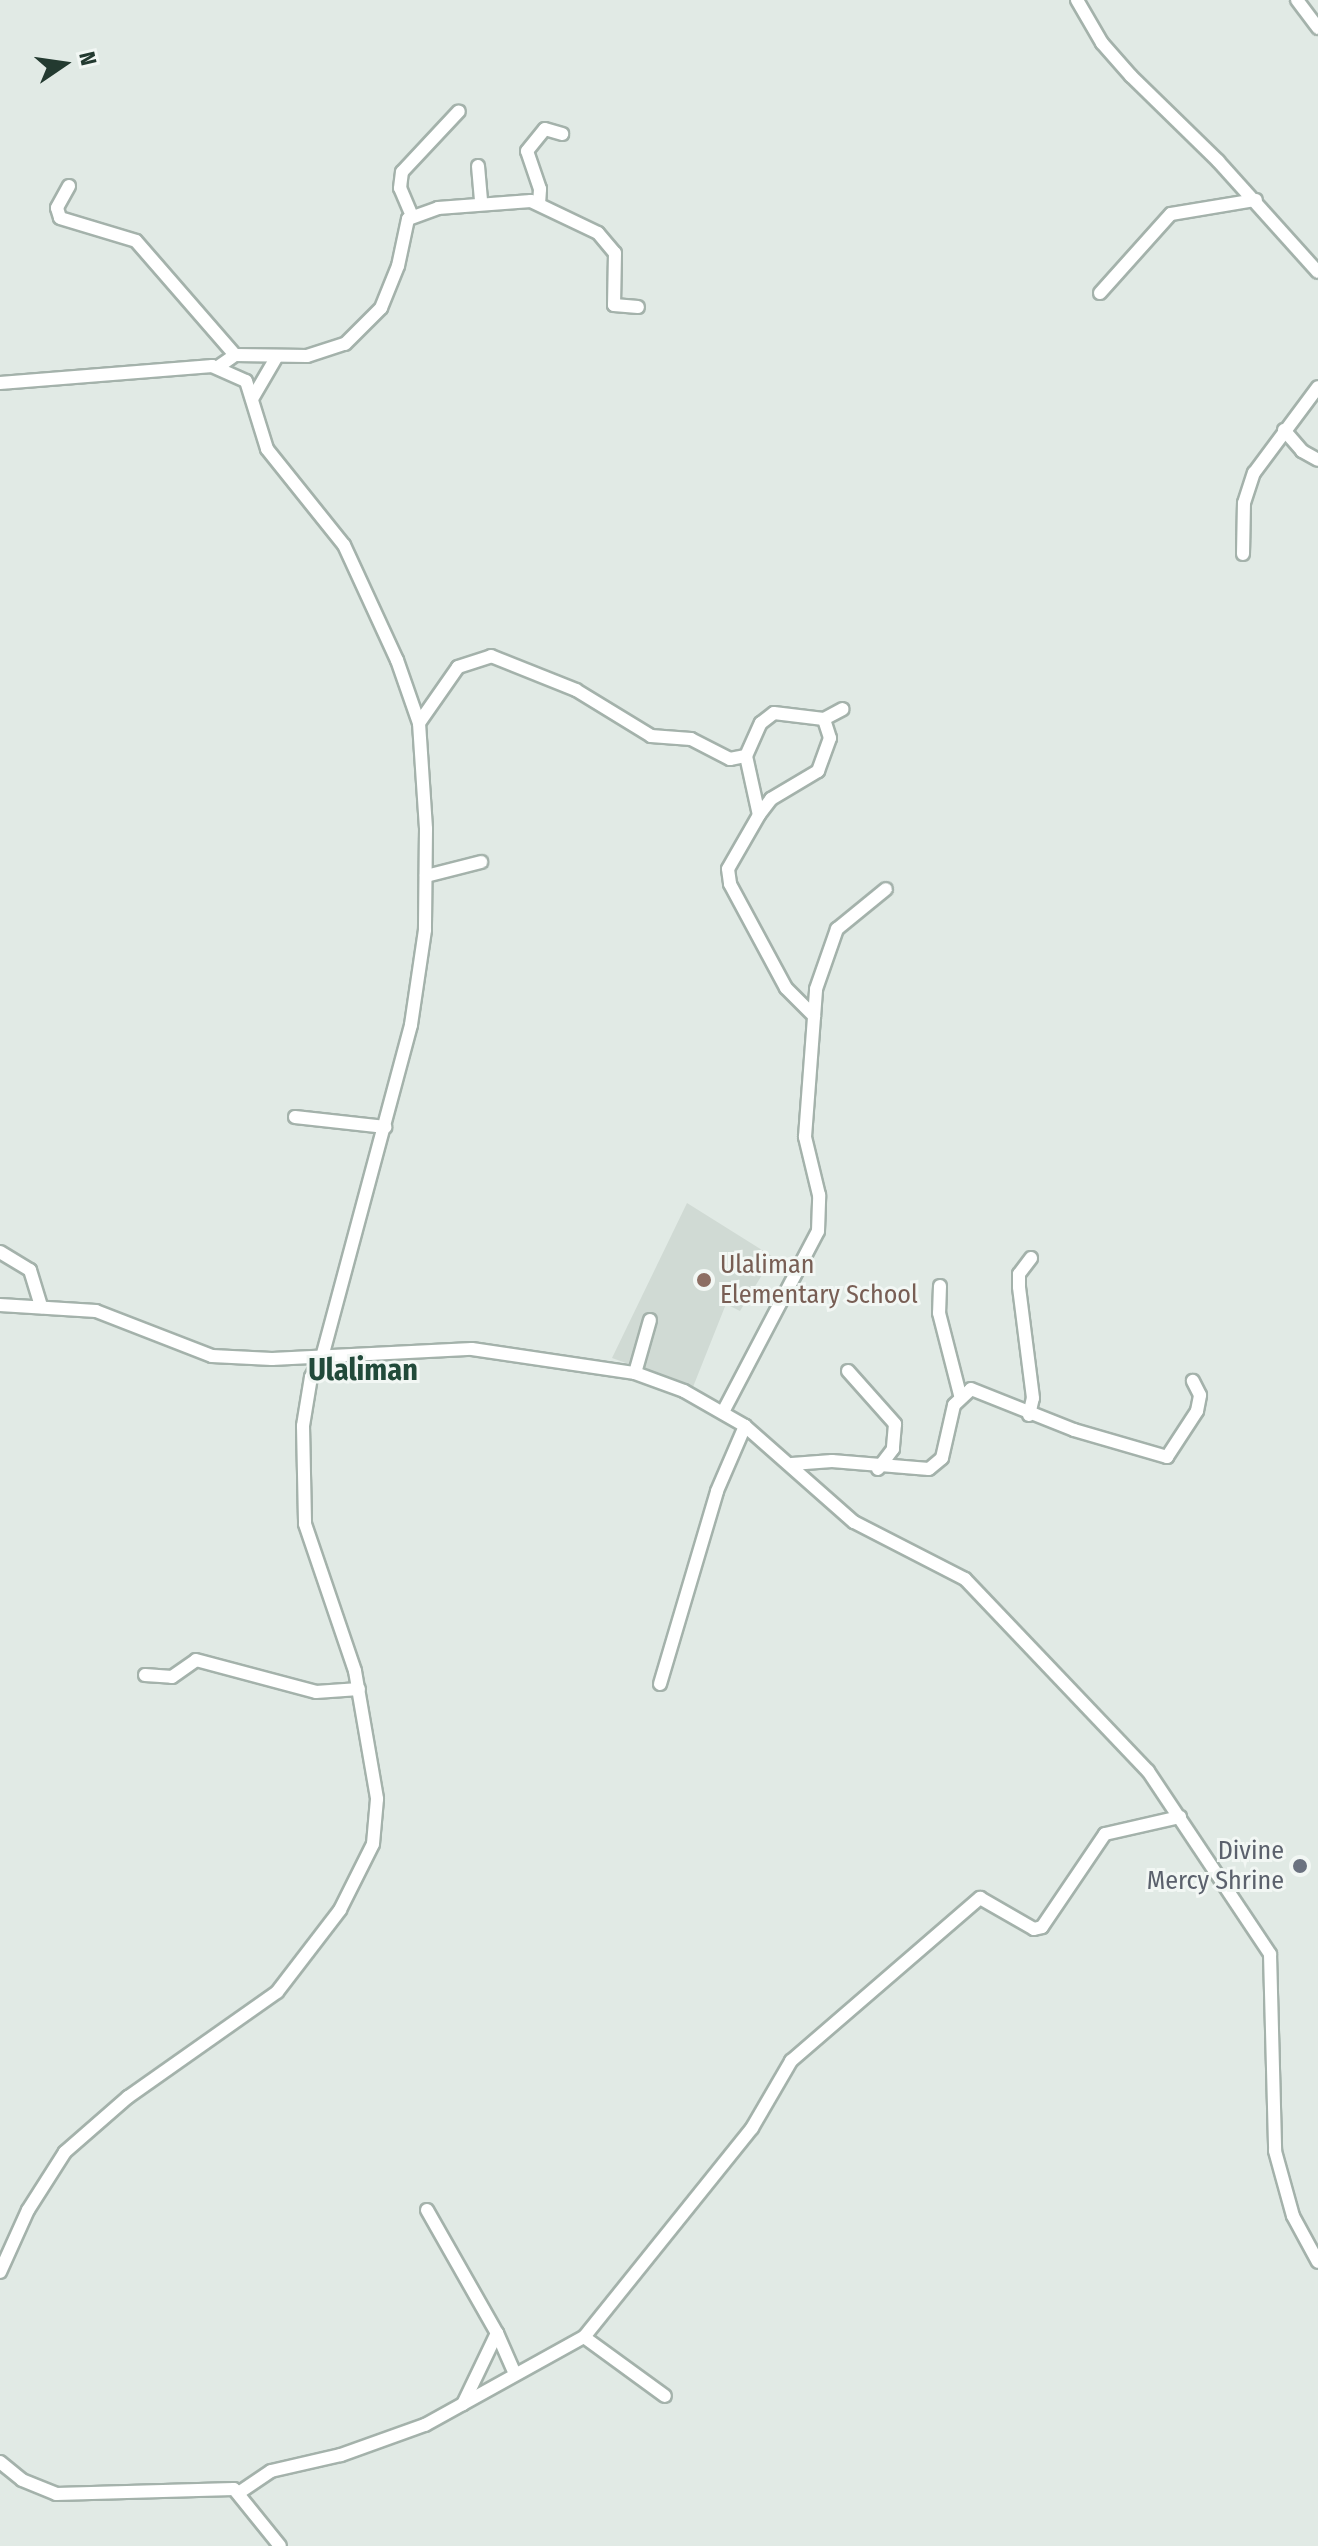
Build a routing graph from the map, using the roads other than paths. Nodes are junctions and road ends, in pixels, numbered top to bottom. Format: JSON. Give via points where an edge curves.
{"nodes":[{"id":1,"x":1077,"y":0,"type":"edge"},
{"id":2,"x":1297,"y":0,"type":"edge"},
{"id":3,"x":1318,"y":28,"type":"edge"},
{"id":4,"x":459,"y":111,"type":"dead end"},
{"id":5,"x":562,"y":134,"type":"dead end"},
{"id":6,"x":478,"y":166,"type":"dead end"},
{"id":7,"x":69,"y":186,"type":"dead end"},
{"id":8,"x":1256,"y":200,"type":"junction"},
{"id":9,"x":481,"y":204,"type":"junction"},
{"id":10,"x":539,"y":204,"type":"junction"},
{"id":11,"x":412,"y":216,"type":"junction"},
{"id":12,"x":1318,"y":272,"type":"edge"},
{"id":13,"x":1100,"y":293,"type":"dead end"},
{"id":14,"x":638,"y":307,"type":"dead end"},
{"id":15,"x":235,"y":355,"type":"junction"},
{"id":16,"x":276,"y":358,"type":"junction"},
{"id":17,"x":218,"y":367,"type":"junction"},
{"id":18,"x":0,"y":383,"type":"edge"},
{"id":19,"x":1318,"y":387,"type":"edge"},
{"id":20,"x":252,"y":399,"type":"junction"},
{"id":21,"x":1284,"y":430,"type":"junction"},
{"id":22,"x":1318,"y":460,"type":"edge"},
{"id":23,"x":1243,"y":554,"type":"dead end"},
{"id":24,"x":843,"y":709,"type":"dead end"},
{"id":25,"x":824,"y":719,"type":"junction"},
{"id":26,"x":419,"y":723,"type":"junction"},
{"id":27,"x":746,"y":756,"type":"junction"},
{"id":28,"x":759,"y":815,"type":"junction"},
{"id":29,"x":481,"y":862,"type":"dead end"},
{"id":30,"x":426,"y":876,"type":"junction"},
{"id":31,"x":886,"y":889,"type":"dead end"},
{"id":32,"x":814,"y":1016,"type":"junction"},
{"id":33,"x":295,"y":1117,"type":"dead end"},
{"id":34,"x":385,"y":1127,"type":"junction"},
{"id":35,"x":0,"y":1252,"type":"edge"},
{"id":36,"x":1031,"y":1258,"type":"dead end"},
{"id":37,"x":940,"y":1286,"type":"dead end"},
{"id":38,"x":0,"y":1305,"type":"edge"},
{"id":39,"x":41,"y":1307,"type":"junction"},
{"id":40,"x":650,"y":1320,"type":"dead end"},
{"id":41,"x":322,"y":1357,"type":"junction"},
{"id":42,"x":848,"y":1371,"type":"dead end"},
{"id":43,"x":635,"y":1373,"type":"junction"},
{"id":44,"x":1193,"y":1381,"type":"dead end"},
{"id":45,"x":960,"y":1395,"type":"junction"},
{"id":46,"x":723,"y":1412,"type":"junction"},
{"id":47,"x":1029,"y":1415,"type":"junction"},
{"id":48,"x":745,"y":1426,"type":"junction"},
{"id":49,"x":792,"y":1464,"type":"junction"},
{"id":50,"x":878,"y":1469,"type":"junction"},
{"id":51,"x":145,"y":1675,"type":"dead end"},
{"id":52,"x":660,"y":1684,"type":"dead end"},
{"id":53,"x":359,"y":1689,"type":"junction"},
{"id":54,"x":1180,"y":1817,"type":"junction"},
{"id":55,"x":427,"y":2210,"type":"dead end"},
{"id":56,"x":1316,"y":2257,"type":"edge"},
{"id":57,"x":0,"y":2272,"type":"edge"},
{"id":58,"x":497,"y":2333,"type":"junction"},
{"id":59,"x":584,"y":2337,"type":"junction"},
{"id":60,"x":515,"y":2374,"type":"junction"},
{"id":61,"x":665,"y":2396,"type":"dead end"},
{"id":62,"x":463,"y":2404,"type":"junction"},
{"id":63,"x":0,"y":2462,"type":"edge"},
{"id":64,"x":240,"y":2492,"type":"junction"},
{"id":65,"x":280,"y":2546,"type":"edge"}],
"edges":[{"from":1,"to":8,"type":"street","via":[[1102,43],[1131,76]]},
{"from":2,"to":3,"type":"street"},
{"from":4,"to":11,"type":"street","via":[[402,172],[400,188]]},
{"from":5,"to":10,"type":"street","via":[[545,129],[527,151],[540,189]]},
{"from":6,"to":9,"type":"street"},
{"from":7,"to":15,"type":"street","via":[[57,208],[60,218],[136,241]]},
{"from":8,"to":12,"type":"street"},
{"from":8,"to":13,"type":"street","via":[[1171,214]]},
{"from":9,"to":10,"type":"street"},
{"from":9,"to":11,"type":"street"},
{"from":10,"to":14,"type":"street","via":[[609,241],[617,259],[614,305]]},
{"from":11,"to":16,"type":"street","via":[[398,266],[370,322],[323,353]]},
{"from":15,"to":16,"type":"street"},
{"from":15,"to":17,"type":"street"},
{"from":16,"to":20,"type":"street"},
{"from":17,"to":18,"type":"street"},
{"from":17,"to":20,"type":"street","via":[[240,375]]},
{"from":19,"to":21,"type":"street"},
{"from":20,"to":26,"type":"street","via":[[267,449],[354,561]]},
{"from":21,"to":22,"type":"street"},
{"from":21,"to":23,"type":"street","via":[[1249,485]]},
{"from":24,"to":25,"type":"street"},
{"from":25,"to":27,"type":"street","via":[[774,713],[761,723]]},
{"from":25,"to":28,"type":"street","via":[[830,738],[818,771],[771,799]]},
{"from":26,"to":27,"type":"street","via":[[458,667],[491,656],[576,690],[651,736],[691,739],[730,759]]},
{"from":26,"to":30,"type":"street","via":[[426,784]]},
{"from":27,"to":28,"type":"street"},
{"from":28,"to":32,"type":"street","via":[[728,869],[730,884],[786,988]]},
{"from":29,"to":30,"type":"street"},
{"from":30,"to":34,"type":"street","via":[[420,980]]},
{"from":31,"to":32,"type":"street","via":[[837,929],[816,989]]},
{"from":32,"to":46,"type":"street","via":[[805,1129],[819,1195],[818,1231]]},
{"from":33,"to":34,"type":"street"},
{"from":34,"to":41,"type":"street"},
{"from":35,"to":39,"type":"street","via":[[30,1270]]},
{"from":36,"to":47,"type":"street","via":[[1019,1274],[1033,1398]]},
{"from":37,"to":45,"type":"street","via":[[939,1313]]},
{"from":38,"to":39,"type":"street"},
{"from":39,"to":41,"type":"street","via":[[112,1315],[166,1342],[212,1356]]},
{"from":40,"to":43,"type":"street"},
{"from":41,"to":43,"type":"street","via":[[472,1349]]},
{"from":41,"to":53,"type":"street","via":[[311,1377],[303,1426],[305,1524]]},
{"from":42,"to":50,"type":"street","via":[[895,1424],[893,1449]]},
{"from":43,"to":46,"type":"street"},
{"from":44,"to":47,"type":"street","via":[[1200,1395],[1197,1411],[1167,1457]]},
{"from":45,"to":47,"type":"street","via":[[978,1391]]},
{"from":45,"to":50,"type":"street","via":[[939,1463],[923,1470]]},
{"from":46,"to":48,"type":"street"},
{"from":48,"to":49,"type":"street"},
{"from":48,"to":52,"type":"street","via":[[717,1491]]},
{"from":49,"to":50,"type":"street","via":[[832,1461]]},
{"from":49,"to":54,"type":"street","via":[[854,1522],[965,1579],[1148,1771]]},
{"from":51,"to":53,"type":"street","via":[[172,1677],[196,1660],[316,1692]]},
{"from":53,"to":57,"type":"street","via":[[377,1824],[354,1890],[277,1992],[116,2107],[65,2152],[33,2201]]},
{"from":54,"to":56,"type":"street","via":[[1270,1954],[1275,2151],[1293,2216]]},
{"from":54,"to":59,"type":"street","via":[[1105,1834],[1042,1927],[1034,1929],[980,1898],[791,2061],[761,2116]]},
{"from":55,"to":58,"type":"street"},
{"from":58,"to":60,"type":"street"},
{"from":58,"to":62,"type":"street"},
{"from":59,"to":60,"type":"street"},
{"from":59,"to":61,"type":"street"},
{"from":60,"to":62,"type":"street"},
{"from":62,"to":64,"type":"street","via":[[364,2447],[262,2475]]},
{"from":63,"to":64,"type":"street","via":[[22,2480],[56,2494],[218,2487]]},
{"from":64,"to":65,"type":"street"}]}
